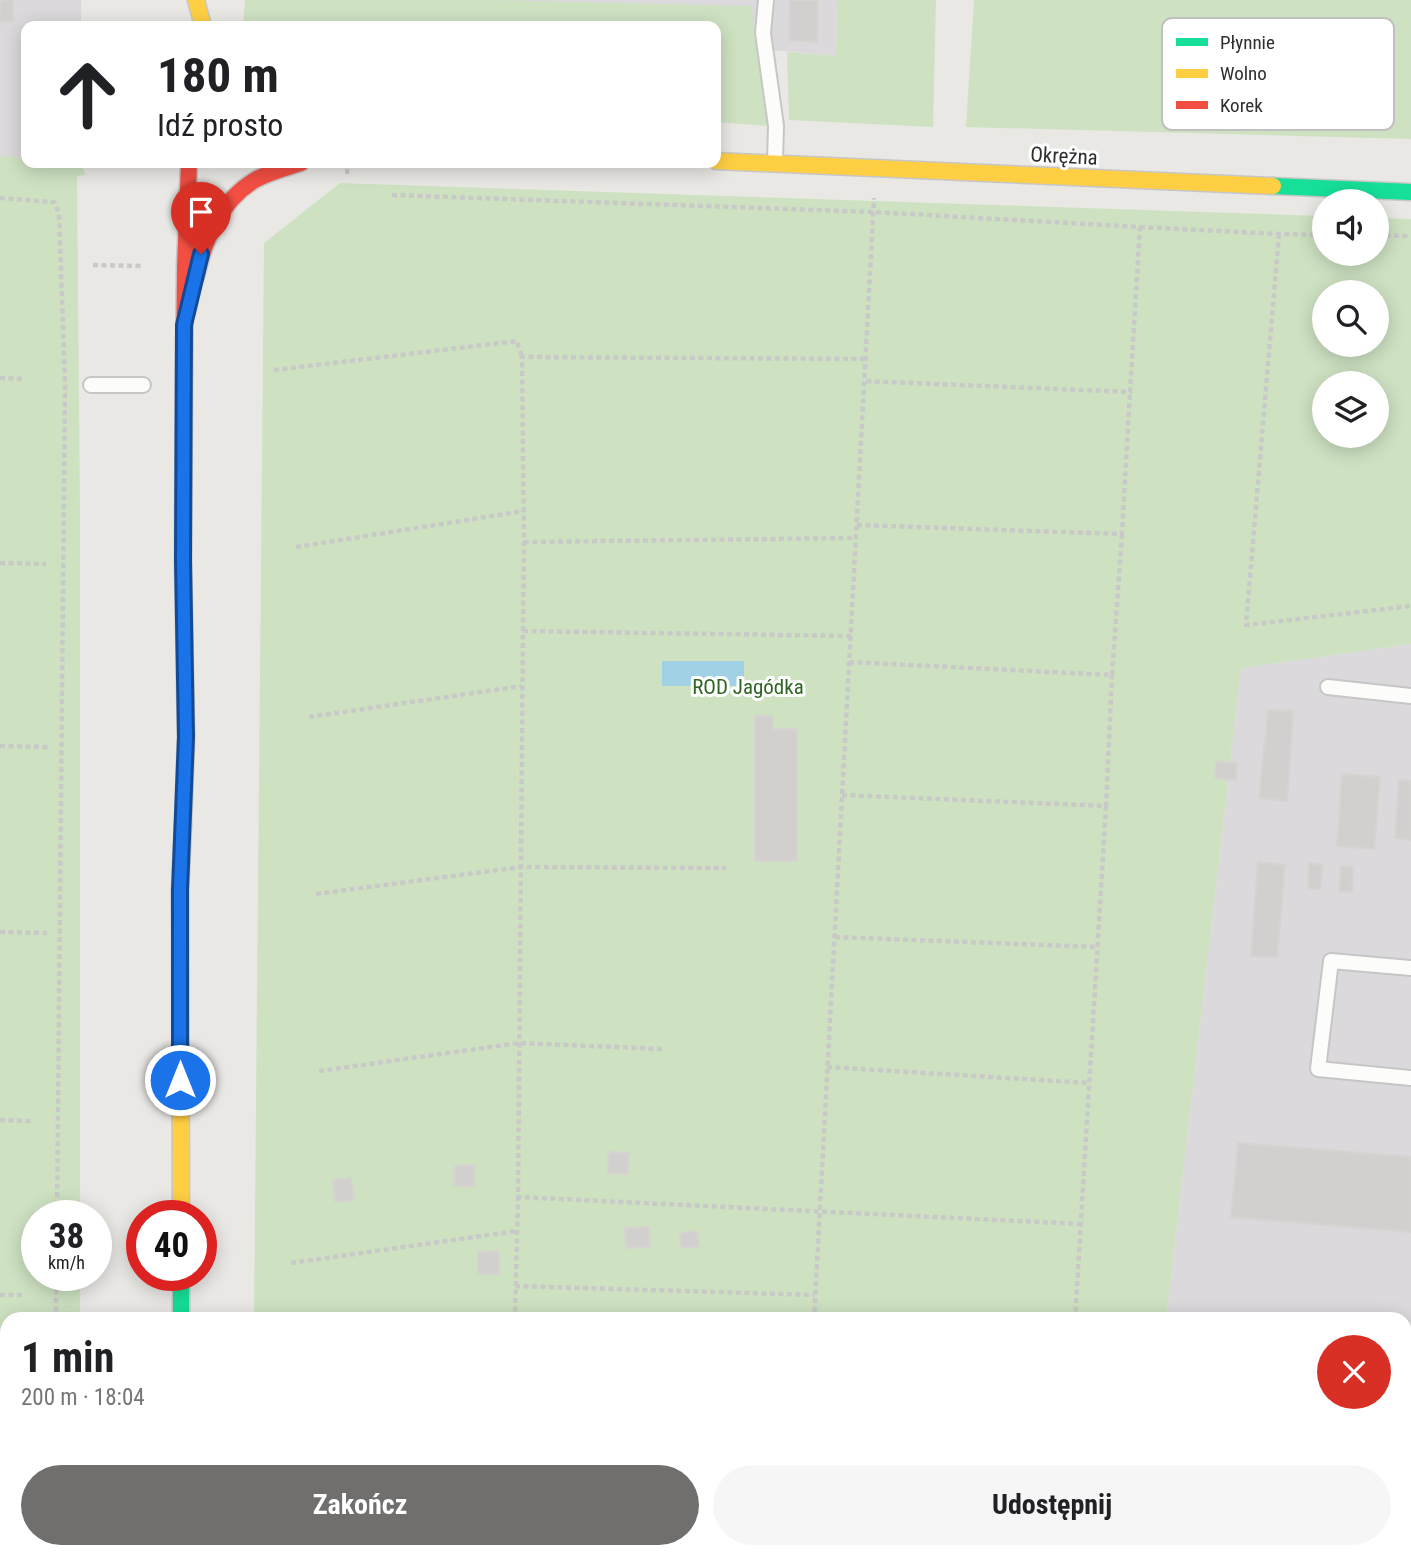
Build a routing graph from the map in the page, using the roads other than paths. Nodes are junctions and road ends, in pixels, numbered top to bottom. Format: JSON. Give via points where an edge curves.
{"nodes":[{"id":1,"x":193,"y":0,"type":"edge"},
{"id":2,"x":766,"y":0,"type":"edge"},
{"id":3,"x":191,"y":21,"type":"edge"},
{"id":4,"x":201,"y":21,"type":"edge"},
{"id":5,"x":721,"y":161,"type":"edge"},
{"id":6,"x":775,"y":163,"type":"junction"},
{"id":7,"x":189,"y":168,"type":"edge"},
{"id":8,"x":288,"y":168,"type":"edge"},
{"id":9,"x":1411,"y":192,"type":"edge"},
{"id":10,"x":184,"y":325,"type":"junction"},
{"id":11,"x":91,"y":384,"type":"dead end"},
{"id":12,"x":143,"y":384,"type":"dead end"},
{"id":13,"x":1328,"y":687,"type":"dead end"},
{"id":14,"x":1411,"y":696,"type":"edge"},
{"id":15,"x":1411,"y":968,"type":"edge"},
{"id":16,"x":1411,"y":1077,"type":"edge"},
{"id":17,"x":181,"y":1200,"type":"edge"},
{"id":18,"x":181,"y":1291,"type":"edge"},
{"id":19,"x":181,"y":1312,"type":"edge"}],
"edges":[{"from":1,"to":3,"type":"street"},
{"from":1,"to":4,"type":"street"},
{"from":2,"to":6,"type":"lane","via":[[763,33],[776,126]]},
{"from":5,"to":6,"type":"street","name":"Okrężna"},
{"from":6,"to":9,"type":"street","name":"Okrężna"},
{"from":7,"to":10,"type":"street"},
{"from":8,"to":10,"type":"street","via":[[256,180],[224,208],[201,254]]},
{"from":10,"to":17,"type":"street"},
{"from":11,"to":12,"type":"lane"},
{"from":13,"to":14,"type":"lane"},
{"from":15,"to":16,"type":"lane","via":[[1331,961],[1318,1069]]},
{"from":18,"to":19,"type":"street"}]}
